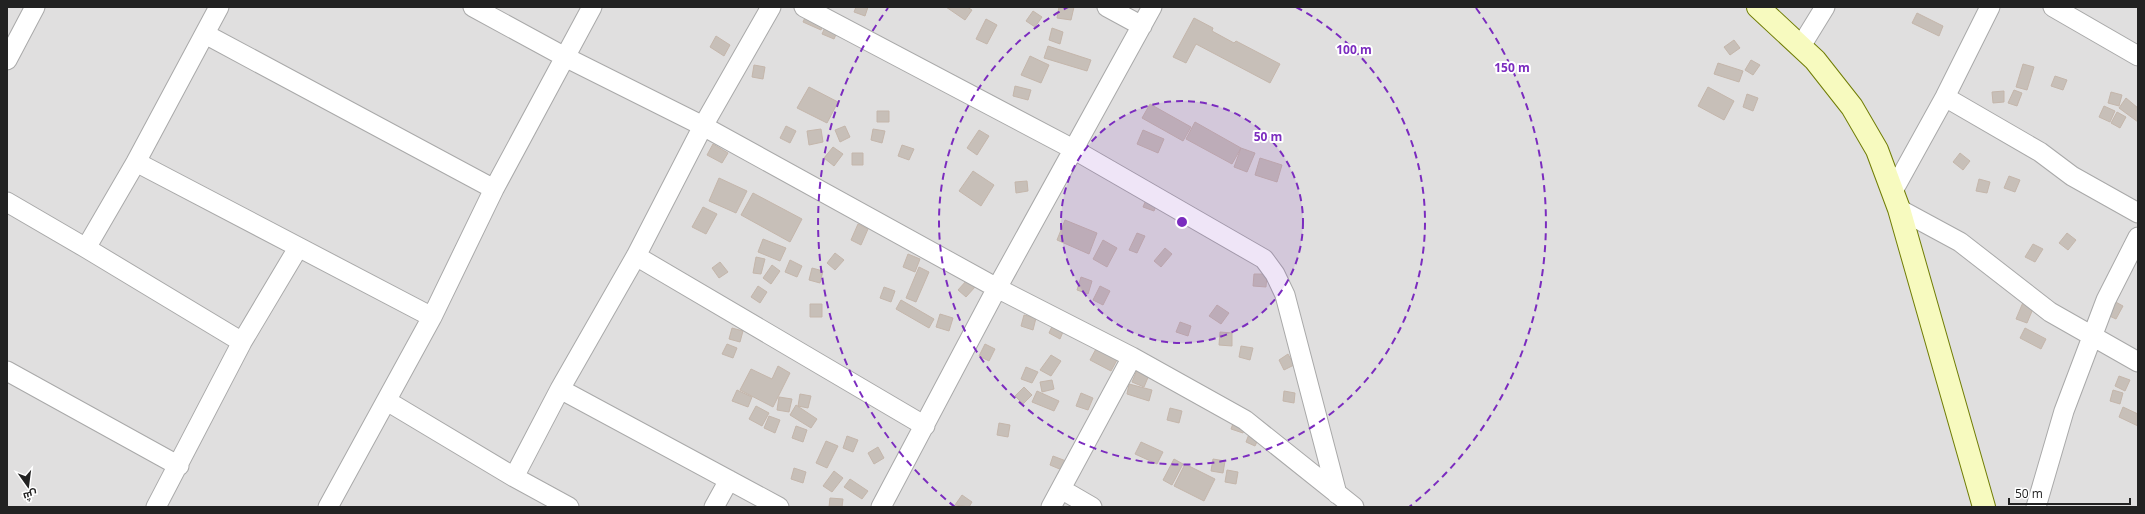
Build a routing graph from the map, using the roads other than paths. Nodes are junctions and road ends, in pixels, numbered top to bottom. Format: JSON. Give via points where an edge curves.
{"nodes":[{"id":1,"x":35,"y":7,"type":"edge"},
{"id":2,"x":219,"y":7,"type":"edge"},
{"id":3,"x":473,"y":7,"type":"edge"},
{"id":4,"x":592,"y":7,"type":"edge"},
{"id":5,"x":771,"y":7,"type":"edge"},
{"id":6,"x":804,"y":7,"type":"edge"},
{"id":7,"x":1108,"y":7,"type":"edge"},
{"id":8,"x":1152,"y":7,"type":"edge"},
{"id":9,"x":1758,"y":7,"type":"edge"},
{"id":10,"x":1825,"y":7,"type":"edge"},
{"id":11,"x":1990,"y":7,"type":"edge"},
{"id":12,"x":2053,"y":7,"type":"edge"},
{"id":13,"x":1142,"y":26,"type":"junction"},
{"id":14,"x":205,"y":34,"type":"junction"},
{"id":15,"x":1801,"y":46,"type":"junction"},
{"id":16,"x":2138,"y":56,"type":"edge"},
{"id":17,"x":565,"y":57,"type":"junction"},
{"id":18,"x":7,"y":60,"type":"edge"},
{"id":19,"x":1945,"y":97,"type":"junction"},
{"id":20,"x":703,"y":126,"type":"junction"},
{"id":21,"x":1073,"y":150,"type":"junction"},
{"id":22,"x":136,"y":162,"type":"junction"},
{"id":23,"x":494,"y":189,"type":"junction"},
{"id":24,"x":1896,"y":200,"type":"junction"},
{"id":25,"x":7,"y":202,"type":"edge"},
{"id":26,"x":2138,"y":213,"type":"edge"},
{"id":27,"x":2138,"y":237,"type":"edge"},
{"id":28,"x":86,"y":248,"type":"junction"},
{"id":29,"x":298,"y":248,"type":"junction"},
{"id":30,"x":636,"y":256,"type":"junction"},
{"id":31,"x":997,"y":288,"type":"junction"},
{"id":32,"x":432,"y":317,"type":"junction"},
{"id":33,"x":2092,"y":337,"type":"junction"},
{"id":34,"x":242,"y":342,"type":"junction"},
{"id":35,"x":1132,"y":357,"type":"junction"},
{"id":36,"x":2138,"y":362,"type":"edge"},
{"id":37,"x":7,"y":371,"type":"edge"},
{"id":38,"x":560,"y":389,"type":"junction"},
{"id":39,"x":387,"y":401,"type":"junction"},
{"id":40,"x":925,"y":426,"type":"junction"},
{"id":41,"x":178,"y":466,"type":"junction"},
{"id":42,"x":514,"y":477,"type":"junction"},
{"id":43,"x":729,"y":480,"type":"junction"},
{"id":44,"x":1060,"y":489,"type":"junction"},
{"id":45,"x":1337,"y":494,"type":"junction"},
{"id":46,"x":156,"y":507,"type":"edge"},
{"id":47,"x":328,"y":507,"type":"edge"},
{"id":48,"x":569,"y":507,"type":"edge"},
{"id":49,"x":714,"y":507,"type":"edge"},
{"id":50,"x":779,"y":507,"type":"edge"},
{"id":51,"x":881,"y":507,"type":"edge"},
{"id":52,"x":1051,"y":507,"type":"edge"},
{"id":53,"x":1092,"y":507,"type":"edge"},
{"id":54,"x":1354,"y":507,"type":"edge"},
{"id":55,"x":1984,"y":507,"type":"edge"},
{"id":56,"x":2036,"y":507,"type":"edge"}],
"edges":[{"from":1,"to":18,"type":"street"},
{"from":2,"to":14,"type":"street"},
{"from":3,"to":17,"type":"street"},
{"from":4,"to":17,"type":"street"},
{"from":5,"to":20,"type":"street"},
{"from":6,"to":21,"type":"street"},
{"from":7,"to":13,"type":"street"},
{"from":8,"to":13,"type":"street"},
{"from":9,"to":15,"type":"main road"},
{"from":10,"to":15,"type":"street"},
{"from":11,"to":19,"type":"street"},
{"from":12,"to":16,"type":"street"},
{"from":13,"to":21,"type":"street"},
{"from":14,"to":22,"type":"street"},
{"from":14,"to":23,"type":"street"},
{"from":15,"to":24,"type":"main road","via":[[1816,60],[1852,107],[1877,150]]},
{"from":17,"to":20,"type":"street"},
{"from":17,"to":23,"type":"street"},
{"from":19,"to":24,"type":"street"},
{"from":19,"to":26,"type":"street","via":[[2040,152],[2072,176]]},
{"from":20,"to":30,"type":"street"},
{"from":20,"to":31,"type":"street"},
{"from":21,"to":31,"type":"street"},
{"from":21,"to":45,"type":"street","via":[[1264,259],[1275,274],[1287,302]]},
{"from":22,"to":28,"type":"street"},
{"from":22,"to":29,"type":"street"},
{"from":23,"to":32,"type":"street"},
{"from":24,"to":33,"type":"street","via":[[1960,242],[2050,312]]},
{"from":24,"to":55,"type":"main road"},
{"from":25,"to":28,"type":"street"},
{"from":27,"to":33,"type":"street","via":[[2106,300]]},
{"from":28,"to":34,"type":"street"},
{"from":29,"to":32,"type":"street"},
{"from":29,"to":34,"type":"street"},
{"from":30,"to":38,"type":"street"},
{"from":30,"to":40,"type":"street"},
{"from":31,"to":35,"type":"street"},
{"from":31,"to":40,"type":"street"},
{"from":32,"to":39,"type":"street"},
{"from":33,"to":36,"type":"street"},
{"from":33,"to":56,"type":"street","via":[[2064,411]]},
{"from":34,"to":41,"type":"street"},
{"from":35,"to":44,"type":"street"},
{"from":35,"to":45,"type":"street","via":[[1245,420]]},
{"from":37,"to":41,"type":"street"},
{"from":38,"to":42,"type":"street"},
{"from":38,"to":43,"type":"street"},
{"from":39,"to":42,"type":"street"},
{"from":39,"to":47,"type":"street"},
{"from":40,"to":51,"type":"street"},
{"from":41,"to":46,"type":"street"},
{"from":42,"to":48,"type":"street"},
{"from":43,"to":49,"type":"street"},
{"from":43,"to":50,"type":"street"},
{"from":44,"to":52,"type":"street"},
{"from":44,"to":53,"type":"street"},
{"from":45,"to":54,"type":"street"}]}
